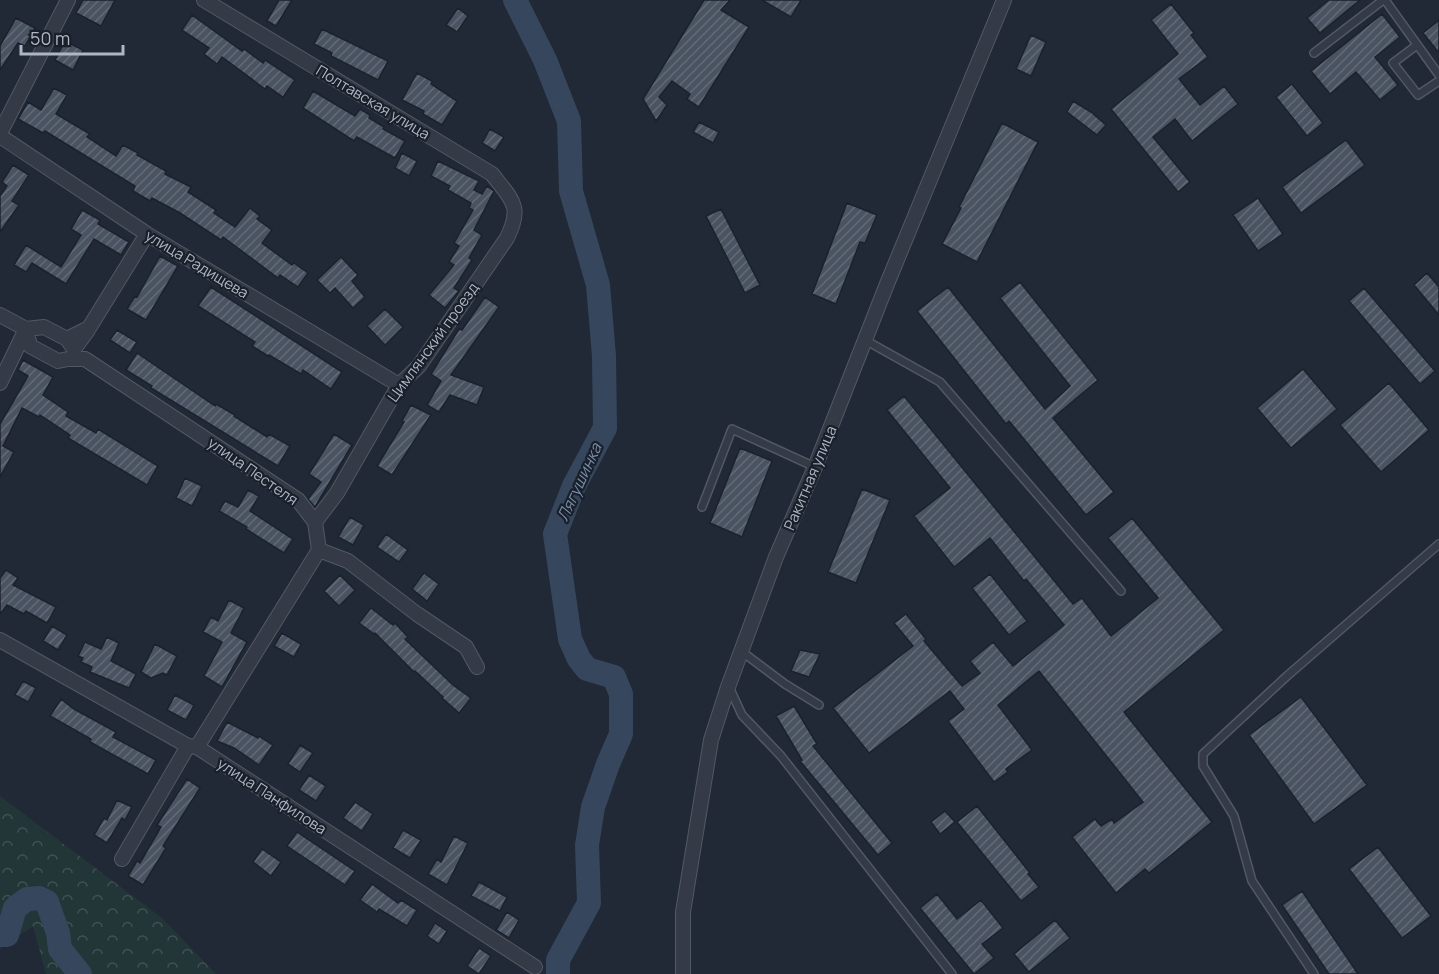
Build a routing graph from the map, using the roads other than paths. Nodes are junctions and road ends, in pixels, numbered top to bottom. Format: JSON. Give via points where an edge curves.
{"nodes":[{"id":1,"x":69,"y":0,"type":"edge"},
{"id":2,"x":204,"y":0,"type":"edge"},
{"id":3,"x":1004,"y":0,"type":"edge"},
{"id":4,"x":1384,"y":0,"type":"edge"},
{"id":5,"x":1417,"y":45,"type":"junction"},
{"id":6,"x":1314,"y":53,"type":"dead end"},
{"id":7,"x":1439,"y":75,"type":"edge"},
{"id":8,"x":1439,"y":81,"type":"edge"},
{"id":9,"x":1,"y":131,"type":"edge"},
{"id":10,"x":514,"y":224,"type":"joint"},
{"id":11,"x":147,"y":234,"type":"junction"},
{"id":12,"x":0,"y":315,"type":"edge"},
{"id":13,"x":26,"y":329,"type":"junction"},
{"id":14,"x":865,"y":340,"type":"junction"},
{"id":15,"x":70,"y":349,"type":"junction"},
{"id":16,"x":0,"y":383,"type":"edge"},
{"id":17,"x":399,"y":385,"type":"junction"},
{"id":18,"x":815,"y":467,"type":"junction"},
{"id":19,"x":702,"y":507,"type":"dead end"},
{"id":20,"x":315,"y":522,"type":"junction"},
{"id":21,"x":1439,"y":544,"type":"edge"},
{"id":22,"x":319,"y":550,"type":"junction"},
{"id":23,"x":1121,"y":591,"type":"dead end"},
{"id":24,"x":0,"y":640,"type":"edge"},
{"id":25,"x":741,"y":651,"type":"junction"},
{"id":26,"x":477,"y":667,"type":"dead end"},
{"id":27,"x":728,"y":687,"type":"junction"},
{"id":28,"x":819,"y":705,"type":"dead end"},
{"id":29,"x":192,"y":746,"type":"junction"},
{"id":30,"x":122,"y":859,"type":"dead end"},
{"id":31,"x":534,"y":967,"type":"dead end"},
{"id":32,"x":683,"y":974,"type":"edge"},
{"id":33,"x":952,"y":974,"type":"edge"},
{"id":34,"x":1314,"y":974,"type":"edge"}],
"edges":[{"from":1,"to":9,"type":"street"},
{"from":2,"to":10,"type":"street","name":"Полтавская улица","via":[[492,174],[510,197],[516,211]]},
{"from":3,"to":14,"type":"street","name":"Ракитная улица"},
{"from":4,"to":5,"type":"lane"},
{"from":4,"to":6,"type":"lane"},
{"from":5,"to":7,"type":"lane"},
{"from":5,"to":8,"type":"lane","via":[[1393,63],[1418,95]]},
{"from":9,"to":11,"type":"street","name":"улица Радищева"},
{"from":10,"to":17,"type":"street","name":"Цимлянский проезд","via":[[418,366]]},
{"from":11,"to":15,"type":"street","via":[[89,328]]},
{"from":11,"to":17,"type":"street","name":"улица Радищева"},
{"from":12,"to":13,"type":"street","name":"улица Пестеля"},
{"from":13,"to":15,"type":"street","via":[[44,327]]},
{"from":13,"to":15,"type":"street","name":"улица Пестеля","via":[[30,346],[58,361]]},
{"from":13,"to":16,"type":"street"},
{"from":14,"to":18,"type":"street","name":"Ракитная улица"},
{"from":14,"to":23,"type":"lane","via":[[940,382]]},
{"from":15,"to":20,"type":"street","name":"улица Пестеля","via":[[298,500]]},
{"from":17,"to":20,"type":"street","name":"Цимлянский проезд","via":[[337,493]]},
{"from":18,"to":19,"type":"lane","via":[[732,429]]},
{"from":18,"to":25,"type":"street","name":"Ракитная улица"},
{"from":20,"to":22,"type":"street"},
{"from":21,"to":34,"type":"lane","via":[[1203,754],[1203,766],[1234,816],[1252,881]]},
{"from":22,"to":26,"type":"street","via":[[348,561],[466,647]]},
{"from":22,"to":29,"type":"street"},
{"from":24,"to":29,"type":"street","name":"улица Панфилова"},
{"from":25,"to":27,"type":"street","name":"Ракитная улица"},
{"from":25,"to":28,"type":"lane"},
{"from":27,"to":32,"type":"street","name":"Ракитная улица","via":[[711,740],[683,912]]},
{"from":27,"to":33,"type":"lane","via":[[742,715],[781,756]]},
{"from":29,"to":30,"type":"street"},
{"from":29,"to":31,"type":"street","name":"улица Панфилова"}]}
